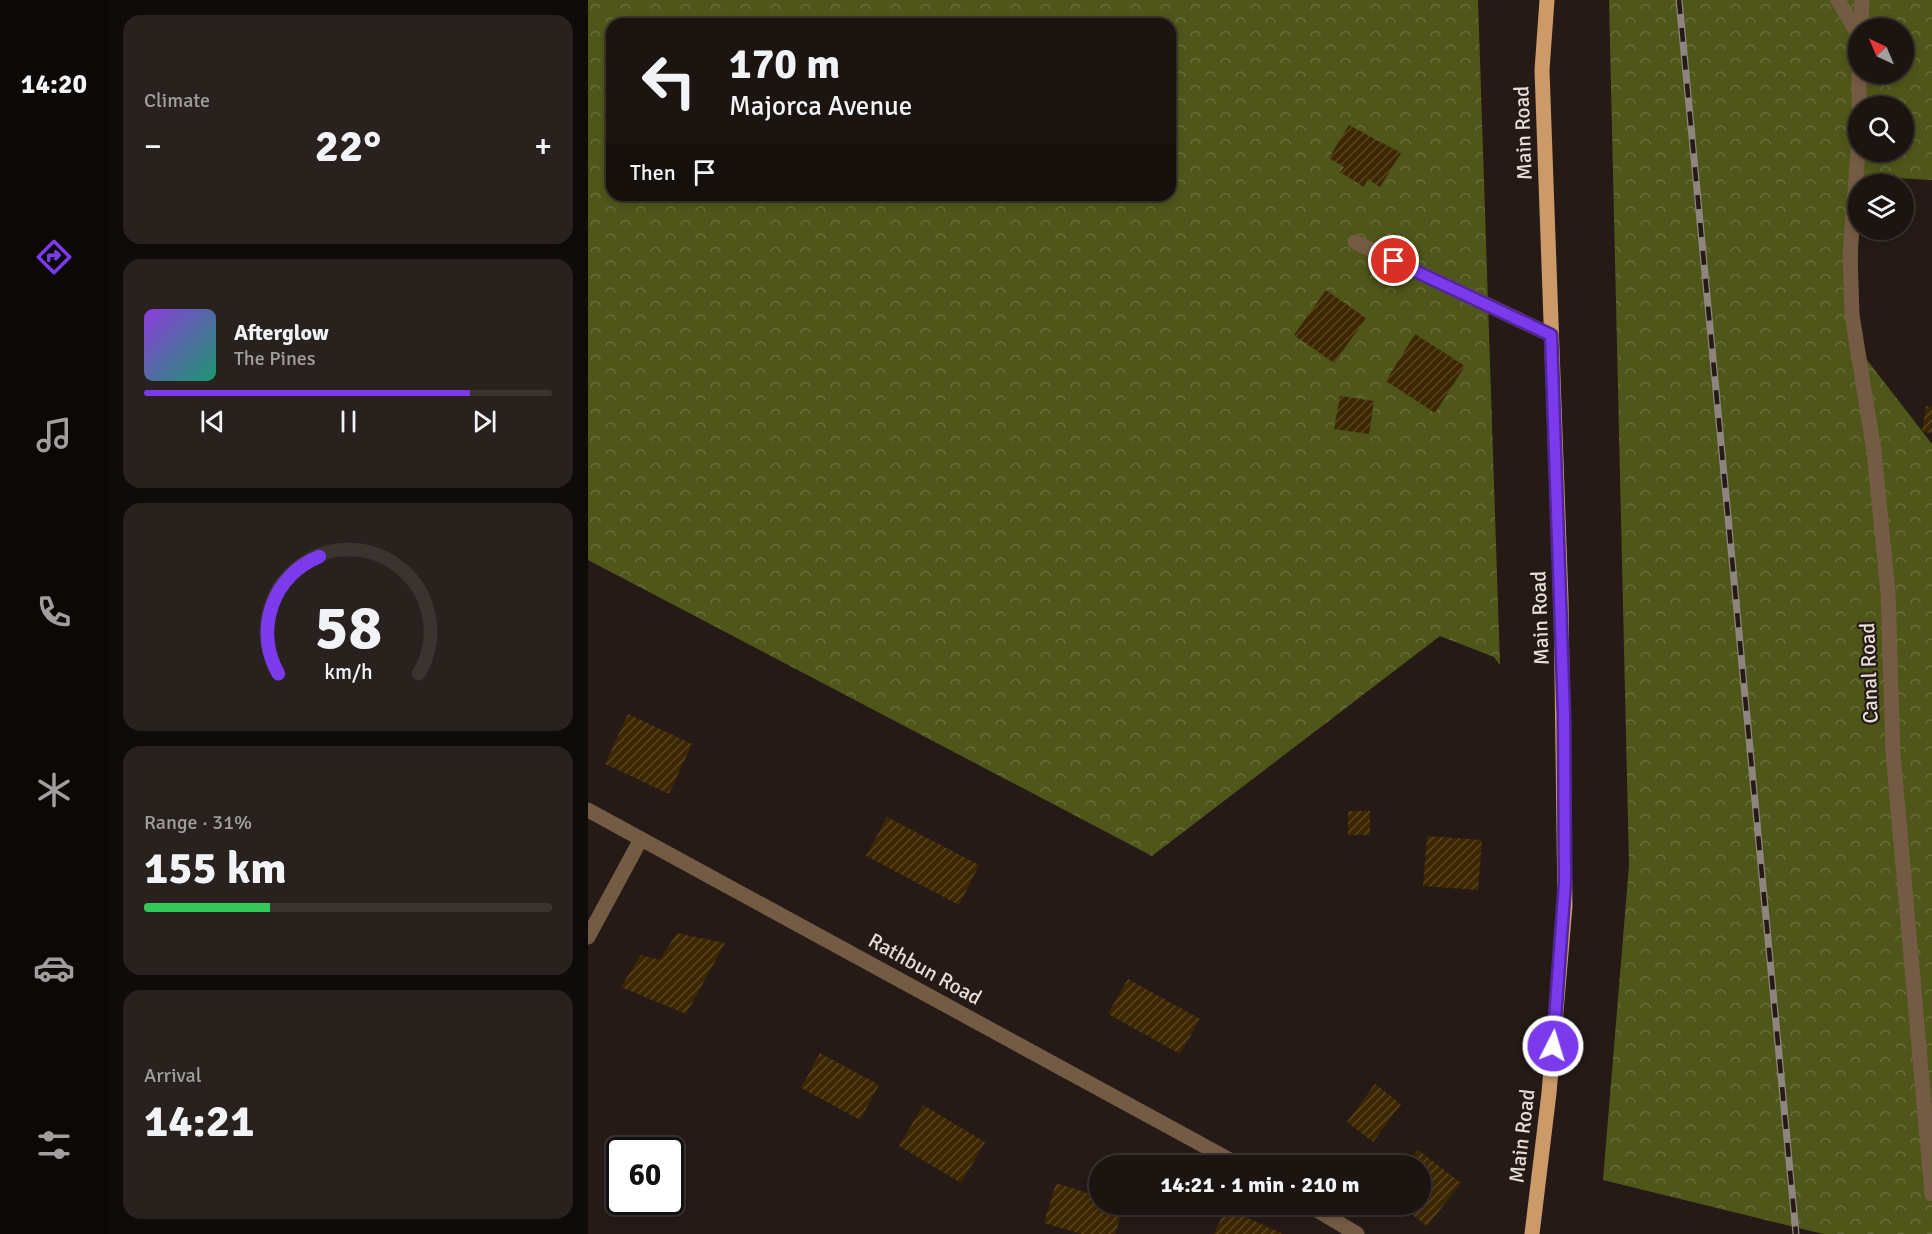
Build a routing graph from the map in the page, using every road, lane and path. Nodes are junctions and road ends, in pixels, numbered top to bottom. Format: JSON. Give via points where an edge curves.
{"nodes":[{"id":1,"x":1547,"y":0,"type":"edge"},
{"id":2,"x":1838,"y":0,"type":"edge"},
{"id":3,"x":1862,"y":0,"type":"edge"},
{"id":4,"x":1849,"y":18,"type":"edge"},
{"id":5,"x":1861,"y":18,"type":"edge"},
{"id":6,"x":1857,"y":162,"type":"edge"},
{"id":7,"x":1355,"y":242,"type":"dead end"},
{"id":8,"x":1551,"y":335,"type":"junction"},
{"id":9,"x":588,"y":810,"type":"edge"},
{"id":10,"x":641,"y":839,"type":"junction"},
{"id":11,"x":588,"y":937,"type":"edge"},
{"id":12,"x":1221,"y":1155,"type":"edge"},
{"id":13,"x":1932,"y":1194,"type":"edge"},
{"id":14,"x":1325,"y":1215,"type":"edge"},
{"id":15,"x":1357,"y":1234,"type":"edge"},
{"id":16,"x":1532,"y":1234,"type":"edge"}],
"edges":[{"from":1,"to":8,"type":"main road","name":"Main Road","via":[[1542,70]]},
{"from":2,"to":4,"type":"street"},
{"from":3,"to":5,"type":"street"},
{"from":6,"to":13,"type":"street","name":"Canal Road","via":[[1850,254],[1852,315],[1874,451],[1888,592],[1895,776]]},
{"from":7,"to":8,"type":"street"},
{"from":8,"to":16,"type":"main road","name":"Main Road","via":[[1564,716],[1565,906]]},
{"from":9,"to":10,"type":"street","name":"Rathbun Road"},
{"from":10,"to":11,"type":"street"},
{"from":10,"to":12,"type":"street","name":"Rathbun Road"},
{"from":14,"to":15,"type":"street"}]}
